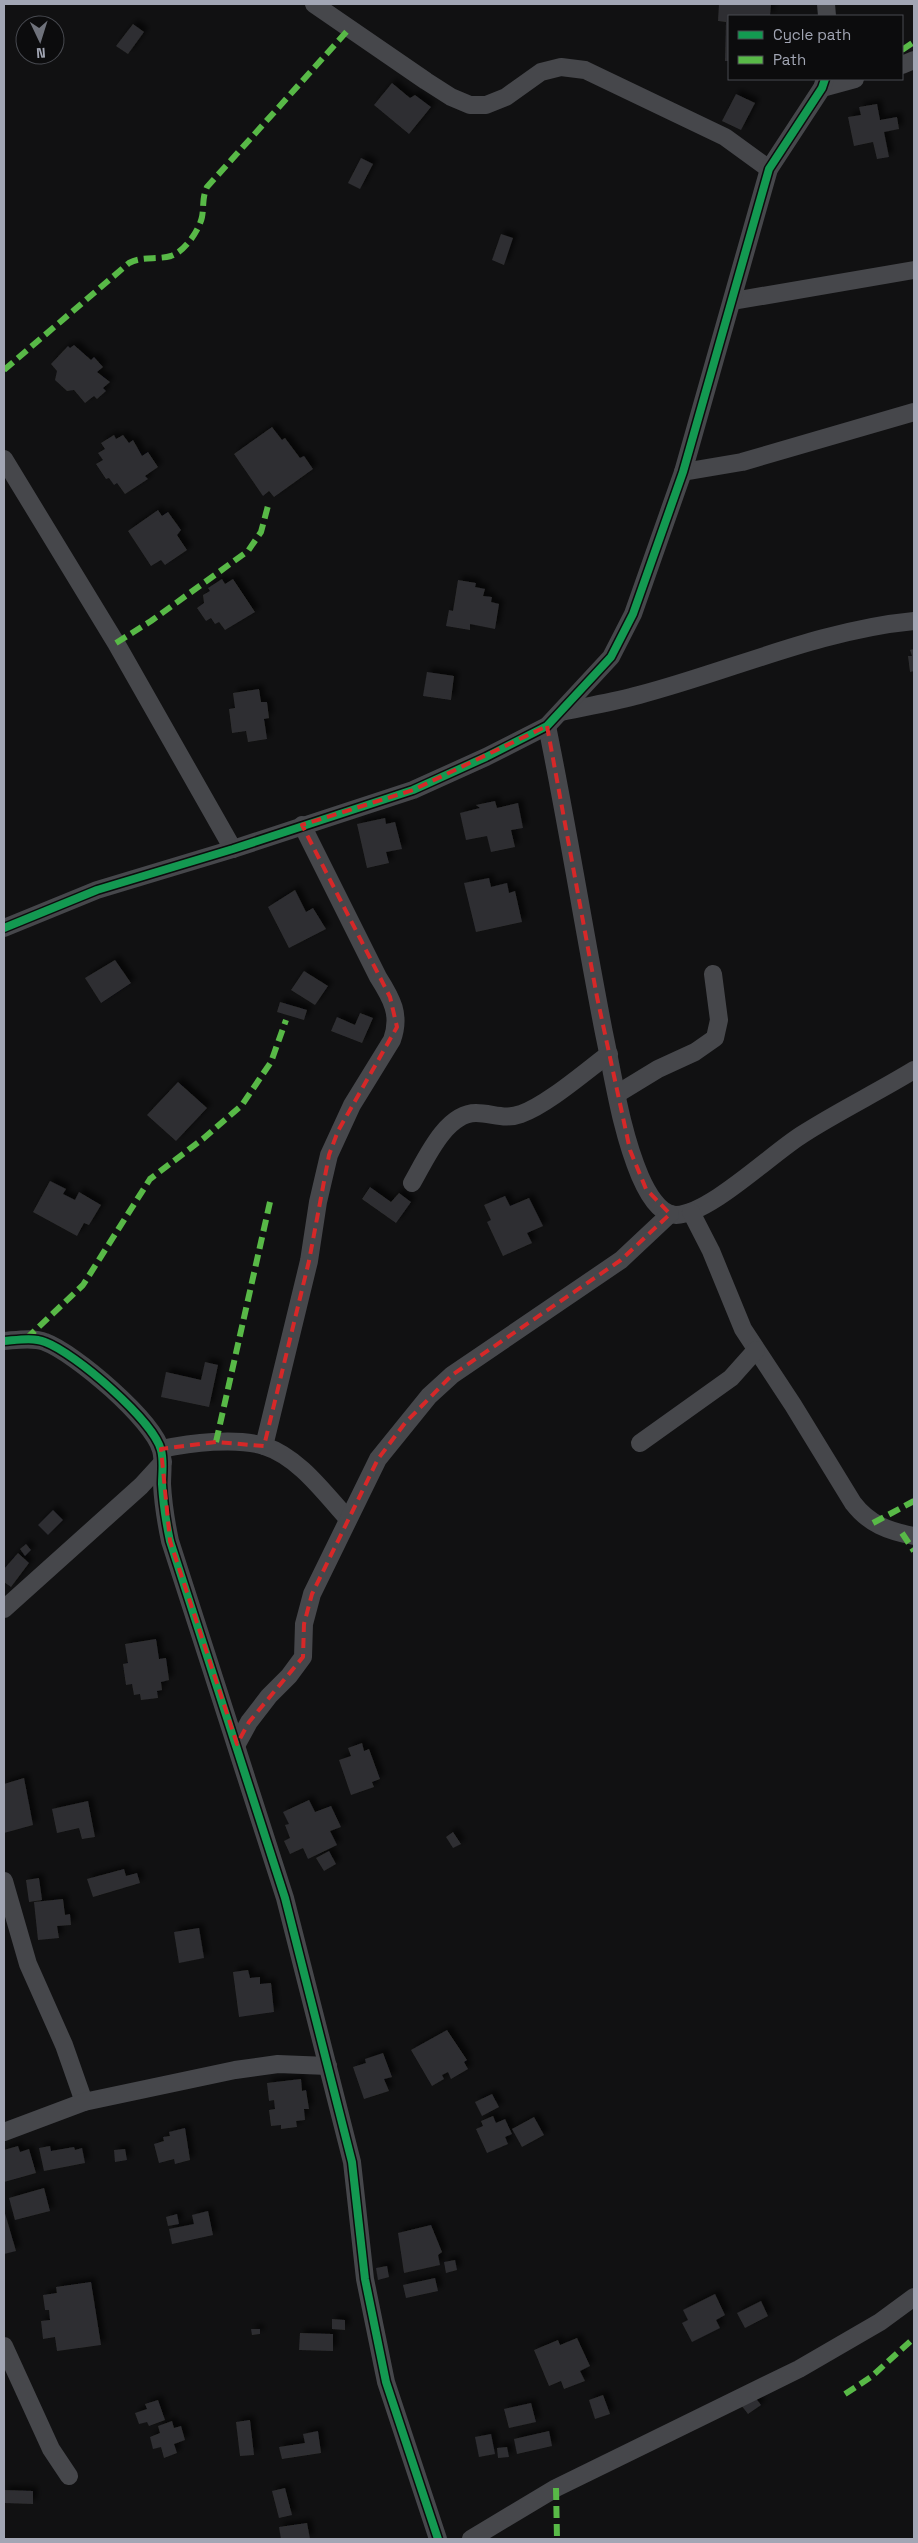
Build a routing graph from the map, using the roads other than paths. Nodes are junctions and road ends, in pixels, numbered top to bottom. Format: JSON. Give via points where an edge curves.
{"nodes":[{"id":1,"x":314,"y":4,"type":"edge"},
{"id":2,"x":849,"y":80,"type":"edge"},
{"id":3,"x":823,"y":84,"type":"edge"},
{"id":4,"x":769,"y":169,"type":"junction"},
{"id":5,"x":914,"y":270,"type":"edge"},
{"id":6,"x":733,"y":302,"type":"junction"},
{"id":7,"x":914,"y":412,"type":"edge"},
{"id":8,"x":4,"y":459,"type":"edge"},
{"id":9,"x":683,"y":472,"type":"junction"},
{"id":10,"x":914,"y":621,"type":"edge"},
{"id":11,"x":561,"y":712,"type":"junction"},
{"id":12,"x":547,"y":726,"type":"junction"},
{"id":13,"x":302,"y":826,"type":"junction"},
{"id":14,"x":233,"y":849,"type":"junction"},
{"id":15,"x":4,"y":928,"type":"edge"},
{"id":16,"x":713,"y":974,"type":"dead end"},
{"id":17,"x":609,"y":1054,"type":"junction"},
{"id":18,"x":914,"y":1070,"type":"edge"},
{"id":19,"x":618,"y":1094,"type":"junction"},
{"id":20,"x":412,"y":1183,"type":"dead end"},
{"id":21,"x":691,"y":1212,"type":"junction"},
{"id":22,"x":670,"y":1214,"type":"junction"},
{"id":23,"x":4,"y":1341,"type":"edge"},
{"id":24,"x":756,"y":1350,"type":"junction"},
{"id":25,"x":640,"y":1443,"type":"dead end"},
{"id":26,"x":264,"y":1446,"type":"junction"},
{"id":27,"x":162,"y":1455,"type":"junction"},
{"id":28,"x":348,"y":1519,"type":"junction"},
{"id":29,"x":914,"y":1536,"type":"edge"},
{"id":30,"x":4,"y":1609,"type":"edge"},
{"id":31,"x":237,"y":1744,"type":"junction"},
{"id":32,"x":4,"y":1881,"type":"edge"},
{"id":33,"x":328,"y":2066,"type":"junction"},
{"id":34,"x":84,"y":2102,"type":"junction"},
{"id":35,"x":4,"y":2132,"type":"edge"},
{"id":36,"x":914,"y":2297,"type":"edge"},
{"id":37,"x":4,"y":2346,"type":"edge"},
{"id":38,"x":68,"y":2476,"type":"dead end"},
{"id":39,"x":438,"y":2539,"type":"edge"},
{"id":40,"x":471,"y":2539,"type":"edge"}],
"edges":[{"from":1,"to":4,"type":"street","via":[[426,81],[470,105],[486,105],[506,97],[541,72],[561,67],[585,70],[725,137]]},
{"from":2,"to":3,"type":"street"},
{"from":3,"to":4,"type":"street"},
{"from":4,"to":6,"type":"street"},
{"from":5,"to":6,"type":"street"},
{"from":6,"to":9,"type":"street"},
{"from":7,"to":9,"type":"street","via":[[742,462]]},
{"from":8,"to":14,"type":"street","via":[[116,643]]},
{"from":9,"to":11,"type":"street","via":[[633,614],[610,657]]},
{"from":10,"to":11,"type":"street","via":[[834,636],[639,696]]},
{"from":11,"to":12,"type":"street"},
{"from":12,"to":13,"type":"street","via":[[413,790]]},
{"from":12,"to":17,"type":"street"},
{"from":13,"to":14,"type":"street"},
{"from":13,"to":26,"type":"street","via":[[390,997],[397,1027],[338,1131],[329,1155],[309,1261]]},
{"from":14,"to":15,"type":"street","via":[[97,890]]},
{"from":16,"to":19,"type":"street","via":[[719,1020],[715,1038]]},
{"from":17,"to":19,"type":"street"},
{"from":17,"to":20,"type":"street","via":[[531,1110],[512,1117],[476,1113],[462,1116],[435,1142]]},
{"from":18,"to":21,"type":"street","via":[[803,1134]]},
{"from":19,"to":22,"type":"street","via":[[630,1150],[640,1176],[657,1204]]},
{"from":21,"to":22,"type":"street"},
{"from":21,"to":24,"type":"street","via":[[711,1251],[735,1314]]},
{"from":22,"to":28,"type":"street","via":[[621,1260],[452,1375],[429,1396],[378,1459]]},
{"from":23,"to":27,"type":"street","via":[[44,1341],[61,1349],[109,1387],[141,1419],[154,1436]]},
{"from":24,"to":25,"type":"street","via":[[731,1378]]},
{"from":24,"to":29,"type":"street","via":[[862,1515],[886,1529]]},
{"from":26,"to":27,"type":"street","via":[[216,1442]]},
{"from":26,"to":28,"type":"street","via":[[304,1472]]},
{"from":27,"to":30,"type":"street","via":[[141,1486]]},
{"from":27,"to":31,"type":"street","via":[[164,1514],[170,1541],[190,1611]]},
{"from":28,"to":31,"type":"street","via":[[312,1594],[304,1624],[303,1657],[249,1722]]},
{"from":31,"to":33,"type":"street","via":[[285,1898]]},
{"from":32,"to":34,"type":"street","via":[[28,1964],[64,2045]]},
{"from":33,"to":34,"type":"street","via":[[278,2064],[235,2070]]},
{"from":33,"to":39,"type":"street","via":[[352,2162],[365,2279],[386,2382]]},
{"from":34,"to":35,"type":"street"},
{"from":36,"to":40,"type":"street","via":[[880,2322],[800,2369],[556,2488]]},
{"from":37,"to":38,"type":"street","via":[[51,2450]]}]}
